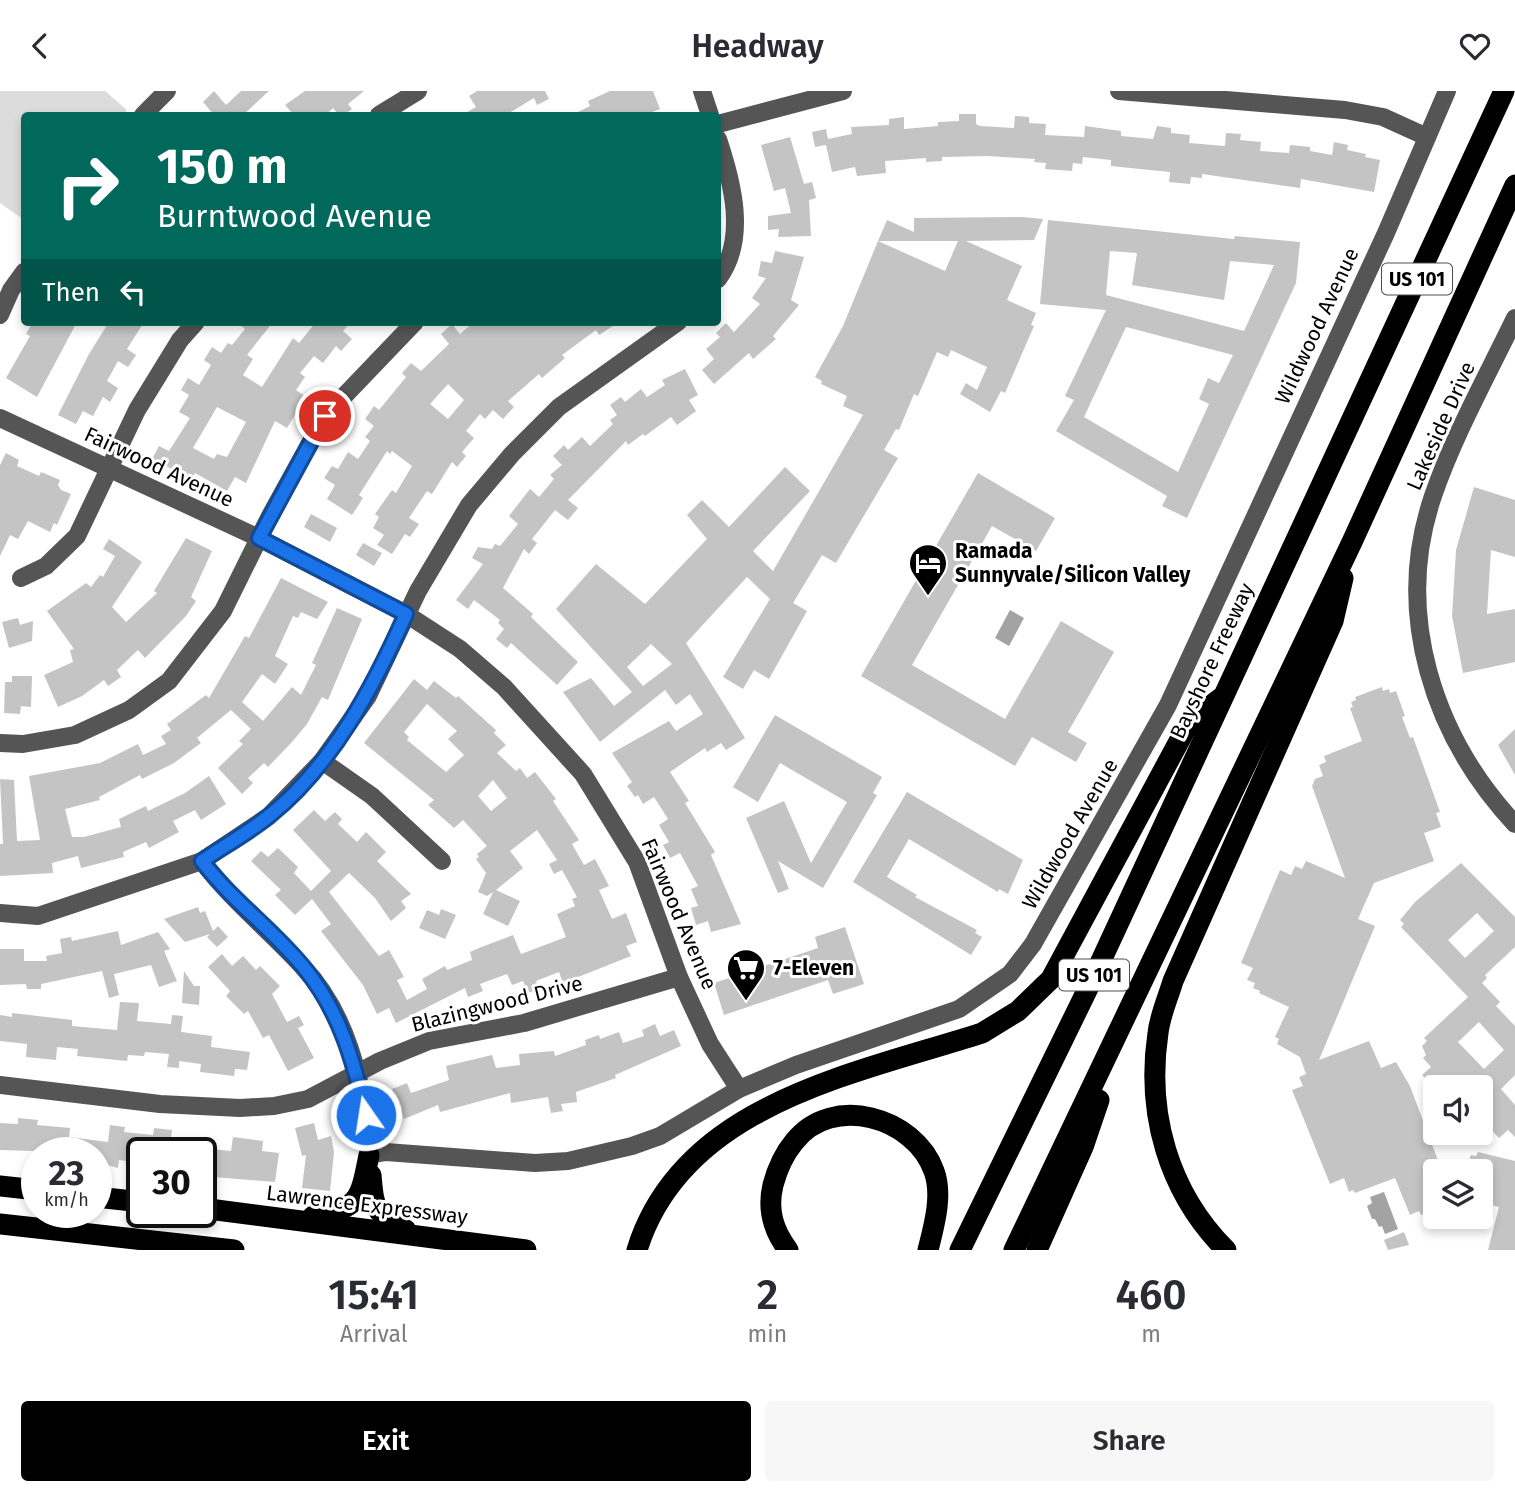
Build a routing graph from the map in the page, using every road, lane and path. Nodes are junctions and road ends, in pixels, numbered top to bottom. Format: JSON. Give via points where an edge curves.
{"nodes":[{"id":1,"x":167,"y":91,"type":"edge"},
{"id":2,"x":418,"y":91,"type":"edge"},
{"id":3,"x":702,"y":91,"type":"edge"},
{"id":4,"x":843,"y":91,"type":"edge"},
{"id":5,"x":1119,"y":91,"type":"edge"},
{"id":6,"x":1447,"y":91,"type":"edge"},
{"id":7,"x":1504,"y":91,"type":"edge"},
{"id":8,"x":146,"y":112,"type":"edge"},
{"id":9,"x":384,"y":112,"type":"edge"},
{"id":10,"x":709,"y":112,"type":"edge"},
{"id":11,"x":721,"y":123,"type":"edge"},
{"id":12,"x":1427,"y":137,"type":"junction"},
{"id":13,"x":721,"y":150,"type":"edge"},
{"id":14,"x":1515,"y":185,"type":"edge"},
{"id":15,"x":721,"y":274,"type":"edge"},
{"id":16,"x":21,"y":276,"type":"edge"},
{"id":17,"x":0,"y":315,"type":"edge"},
{"id":18,"x":1515,"y":318,"type":"edge"},
{"id":19,"x":192,"y":326,"type":"edge"},
{"id":20,"x":411,"y":326,"type":"edge"},
{"id":21,"x":672,"y":326,"type":"edge"},
{"id":22,"x":0,"y":418,"type":"edge"},
{"id":23,"x":108,"y":469,"type":"junction"},
{"id":24,"x":259,"y":538,"type":"junction"},
{"id":25,"x":1352,"y":542,"type":"junction"},
{"id":26,"x":21,"y":578,"type":"dead end"},
{"id":27,"x":406,"y":614,"type":"junction"},
{"id":28,"x":1223,"y":697,"type":"junction"},
{"id":29,"x":0,"y":743,"type":"edge"},
{"id":30,"x":322,"y":761,"type":"junction"},
{"id":31,"x":1515,"y":824,"type":"edge"},
{"id":32,"x":202,"y":861,"type":"junction"},
{"id":33,"x":442,"y":861,"type":"dead end"},
{"id":34,"x":0,"y":913,"type":"edge"},
{"id":35,"x":679,"y":977,"type":"junction"},
{"id":36,"x":1134,"y":1002,"type":"junction"},
{"id":37,"x":357,"y":1075,"type":"junction"},
{"id":38,"x":0,"y":1085,"type":"edge"},
{"id":39,"x":739,"y":1089,"type":"junction"},
{"id":40,"x":369,"y":1155,"type":"junction"},
{"id":41,"x":0,"y":1186,"type":"edge"},
{"id":42,"x":21,"y":1188,"type":"edge"},
{"id":43,"x":217,"y":1210,"type":"edge"},
{"id":44,"x":293,"y":1220,"type":"junction"},
{"id":45,"x":0,"y":1224,"type":"edge"},
{"id":46,"x":417,"y":1237,"type":"junction"},
{"id":47,"x":234,"y":1250,"type":"edge"},
{"id":48,"x":526,"y":1250,"type":"edge"},
{"id":49,"x":637,"y":1250,"type":"edge"},
{"id":50,"x":788,"y":1250,"type":"edge"},
{"id":51,"x":928,"y":1250,"type":"edge"},
{"id":52,"x":960,"y":1250,"type":"edge"},
{"id":53,"x":1014,"y":1250,"type":"edge"},
{"id":54,"x":1037,"y":1250,"type":"edge"},
{"id":55,"x":1226,"y":1250,"type":"edge"}],
"edges":[{"from":1,"to":8,"type":"street"},
{"from":2,"to":9,"type":"street"},
{"from":3,"to":10,"type":"street"},
{"from":4,"to":11,"type":"street"},
{"from":5,"to":12,"type":"street","via":[[1345,110],[1382,117]]},
{"from":6,"to":12,"type":"street","name":"Wildwood Avenue"},
{"from":7,"to":28,"type":"highway","name":"Bayshore Freeway","number":"US 101"},
{"from":12,"to":39,"type":"street","name":"Wildwood Avenue","via":[[1168,705],[1032,944],[1010,974],[959,1009]]},
{"from":13,"to":15,"type":"street","via":[[735,201],[733,231]]},
{"from":14,"to":25,"type":"highway","number":"US 101"},
{"from":16,"to":17,"type":"street"},
{"from":18,"to":31,"type":"street","name":"Lakeside Drive","via":[[1433,497],[1418,582],[1423,651],[1440,711],[1481,786]]},
{"from":19,"to":23,"type":"street","via":[[137,409]]},
{"from":20,"to":24,"type":"street","via":[[325,416]]},
{"from":21,"to":27,"type":"street","via":[[559,407],[512,454],[469,505]]},
{"from":22,"to":23,"type":"street","name":"Fairwood Avenue"},
{"from":23,"to":24,"type":"street","name":"Fairwood Avenue"},
{"from":23,"to":26,"type":"street","via":[[77,536],[46,566]]},
{"from":24,"to":27,"type":"street","name":"Fairwood Avenue"},
{"from":24,"to":29,"type":"street","via":[[223,611],[169,681],[129,711],[75,735]]},
{"from":25,"to":36,"type":"highway","number":"US 101"},
{"from":25,"to":55,"type":"highway","via":[[1333,621],[1173,981],[1158,1031],[1154,1078],[1162,1144],[1185,1200]]},
{"from":27,"to":30,"type":"street","via":[[368,696]]},
{"from":27,"to":35,"type":"street","name":"Fairwood Avenue","via":[[460,649],[504,687],[583,774],[637,862]]},
{"from":28,"to":49,"type":"highway","via":[[1190,721],[1077,933],[1039,993],[1003,1023],[982,1033],[781,1100],[745,1119],[698,1154],[668,1186]]},
{"from":28,"to":52,"type":"highway","name":"Bayshore Freeway","number":"US 101"},
{"from":30,"to":32,"type":"street","via":[[270,816]]},
{"from":30,"to":33,"type":"street","via":[[372,796]]},
{"from":32,"to":34,"type":"street","via":[[38,916]]},
{"from":32,"to":37,"type":"street","via":[[222,888],[305,968],[337,1017]]},
{"from":35,"to":37,"type":"street","name":"Blazingwood Drive","via":[[524,1023],[429,1041]]},
{"from":35,"to":39,"type":"street","name":"Fairwood Avenue","via":[[710,1044]]},
{"from":36,"to":53,"type":"highway","number":"US 101"},
{"from":36,"to":54,"type":"highway","via":[[1083,1147]]},
{"from":37,"to":38,"type":"street","name":"Blazingwood Drive","via":[[308,1099],[240,1108],[160,1104]]},
{"from":37,"to":40,"type":"street"},
{"from":39,"to":40,"type":"street","name":"Wildwood Avenue","via":[[660,1136],[568,1161],[536,1163],[386,1152]]},
{"from":40,"to":44,"type":"highway","via":[[361,1194],[352,1206]]},
{"from":40,"to":46,"type":"highway","via":[[373,1206],[382,1218]]},
{"from":41,"to":42,"type":"highway"},
{"from":43,"to":44,"type":"highway","name":"Lawrence Expressway"},
{"from":44,"to":46,"type":"highway","name":"Lawrence Expressway"},
{"from":45,"to":47,"type":"highway"},
{"from":46,"to":48,"type":"highway","name":"Lawrence Expressway"},
{"from":50,"to":51,"type":"highway","via":[[772,1221],[771,1194],[777,1170],[795,1140],[821,1122],[849,1115],[878,1118],[902,1130],[925,1150],[936,1173],[937,1198]]}]}
